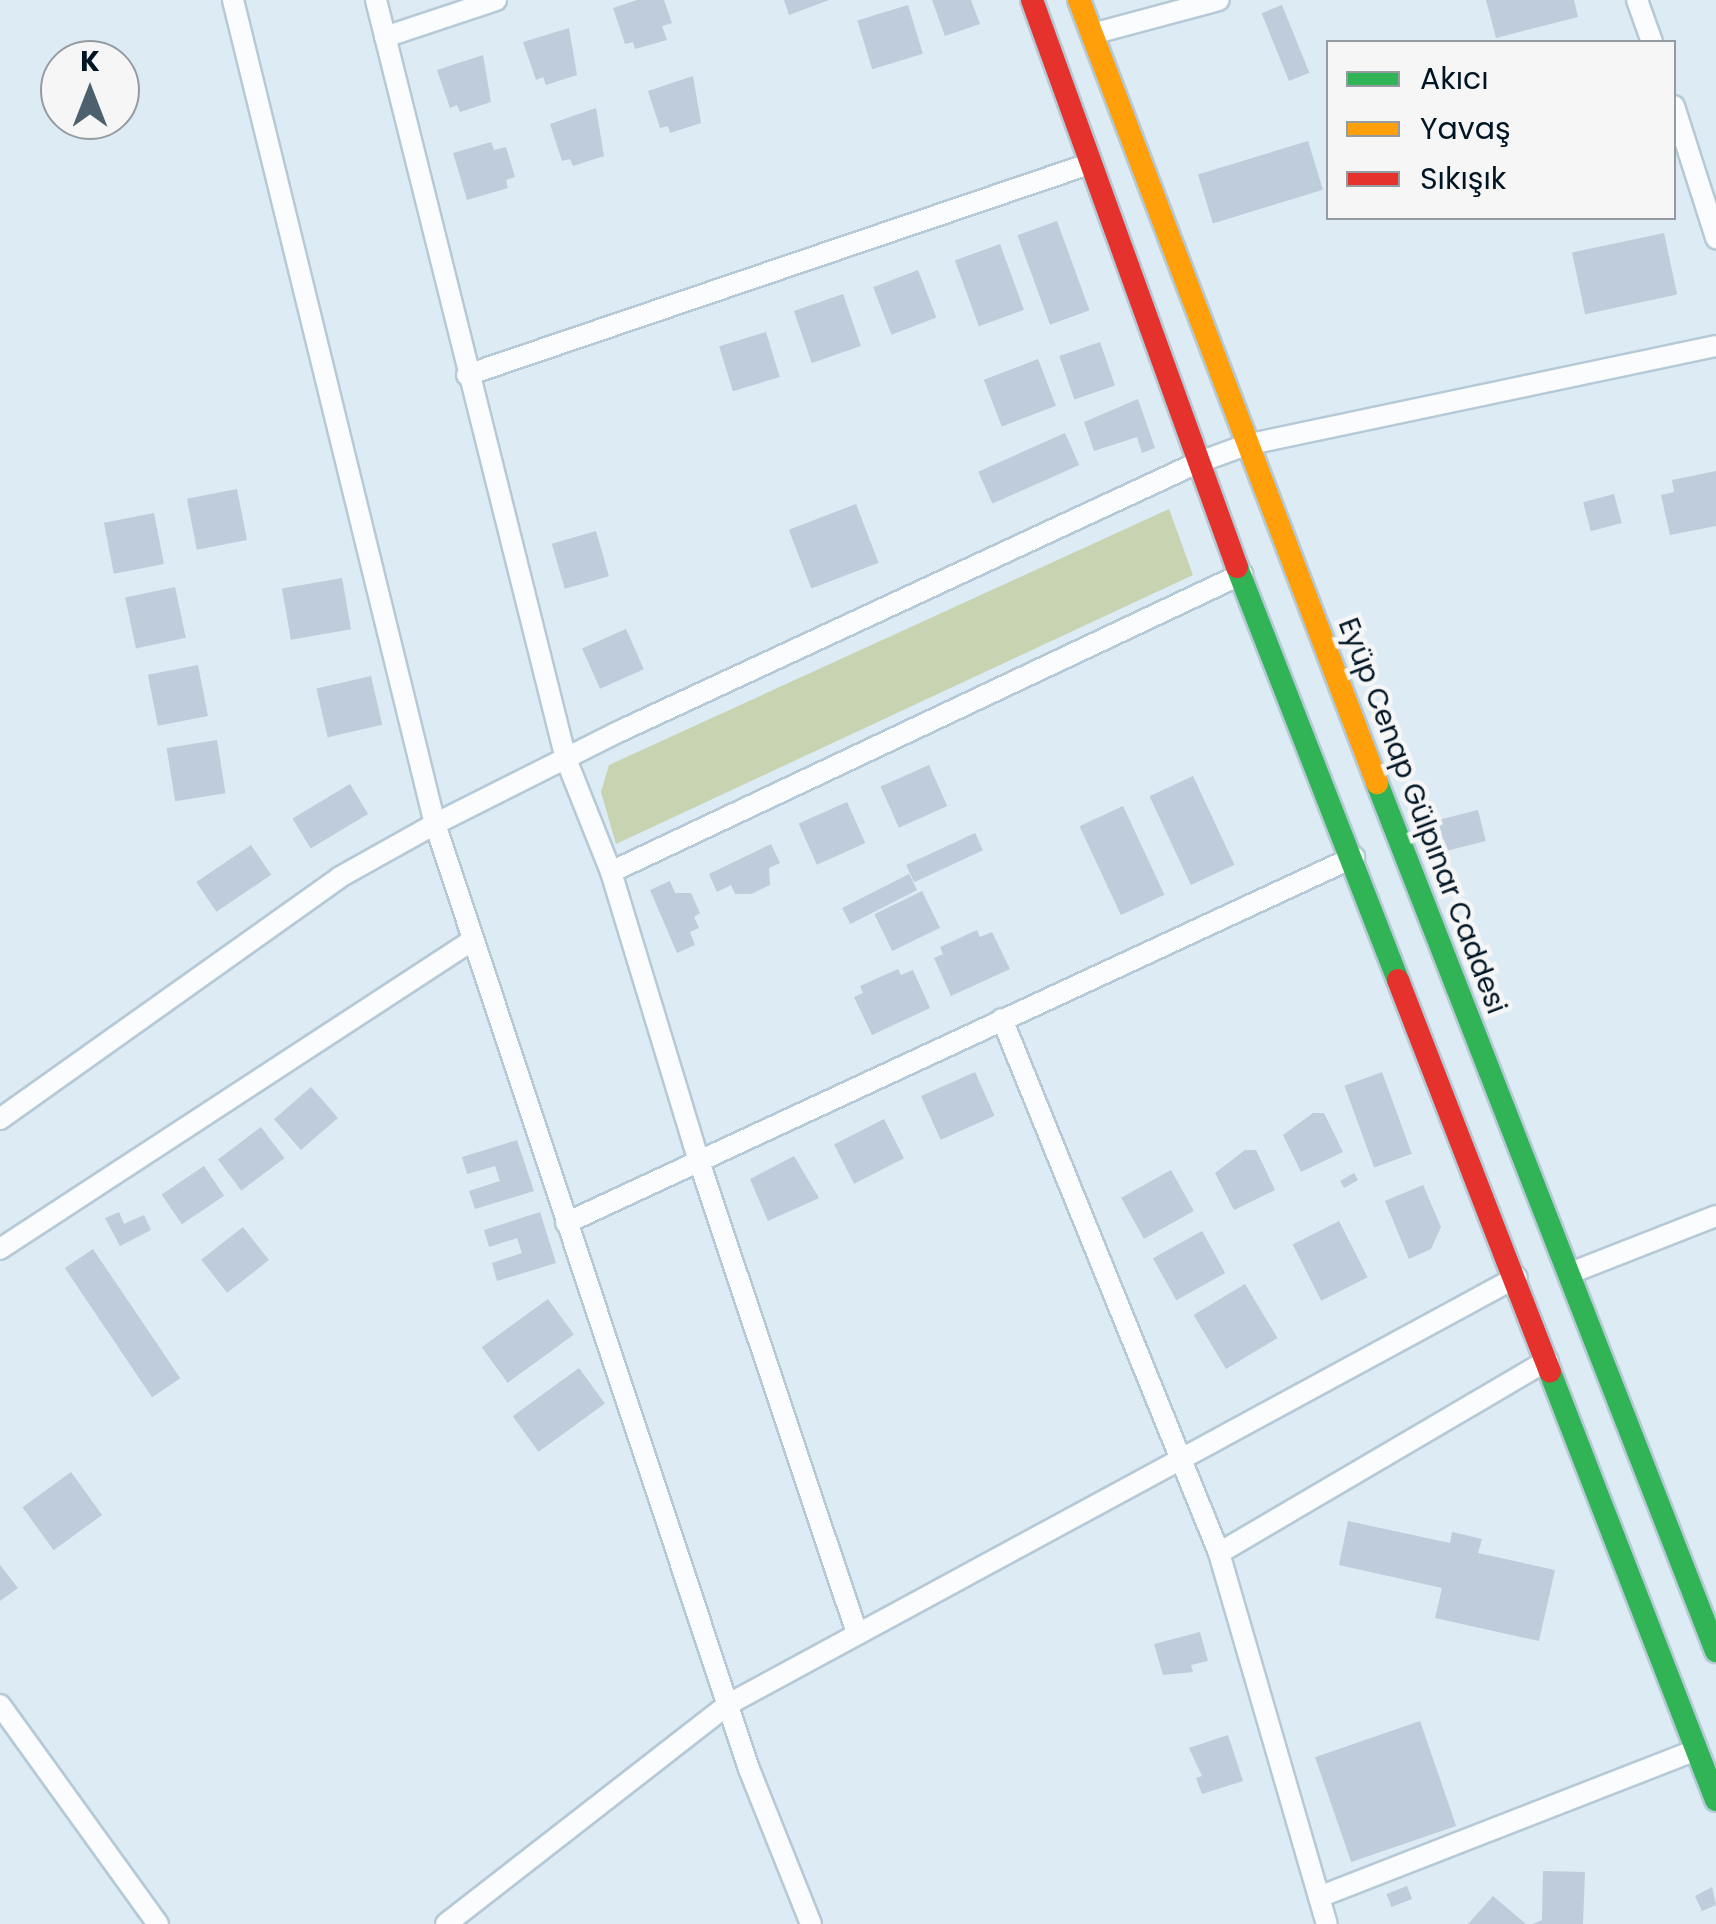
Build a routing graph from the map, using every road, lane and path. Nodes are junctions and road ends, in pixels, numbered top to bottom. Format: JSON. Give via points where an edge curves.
{"nodes":[{"id":1,"x":233,"y":0,"type":"edge"},
{"id":2,"x":376,"y":0,"type":"edge"},
{"id":3,"x":496,"y":0,"type":"edge"},
{"id":4,"x":1032,"y":0,"type":"edge"},
{"id":5,"x":1079,"y":0,"type":"edge"},
{"id":6,"x":1219,"y":0,"type":"edge"},
{"id":7,"x":1638,"y":0,"type":"edge"},
{"id":8,"x":1092,"y":34,"type":"junction"},
{"id":9,"x":385,"y":37,"type":"junction"},
{"id":10,"x":1651,"y":40,"type":"edge"},
{"id":11,"x":1676,"y":112,"type":"edge"},
{"id":12,"x":1090,"y":164,"type":"junction"},
{"id":13,"x":1716,"y":238,"type":"edge"},
{"id":14,"x":1716,"y":346,"type":"edge"},
{"id":15,"x":468,"y":376,"type":"junction"},
{"id":16,"x":1246,"y":445,"type":"junction"},
{"id":17,"x":1197,"y":463,"type":"junction"},
{"id":18,"x":1242,"y":574,"type":"junction"},
{"id":19,"x":566,"y":759,"type":"junction"},
{"id":20,"x":435,"y":824,"type":"junction"},
{"id":21,"x":1354,"y":856,"type":"junction"},
{"id":22,"x":611,"y":872,"type":"junction"},
{"id":23,"x":473,"y":940,"type":"junction"},
{"id":24,"x":1002,"y":1019,"type":"junction"},
{"id":25,"x":0,"y":1119,"type":"edge"},
{"id":26,"x":699,"y":1161,"type":"junction"},
{"id":27,"x":1716,"y":1216,"type":"edge"},
{"id":28,"x":566,"y":1223,"type":"junction"},
{"id":29,"x":0,"y":1249,"type":"edge"},
{"id":30,"x":1568,"y":1274,"type":"junction"},
{"id":31,"x":1517,"y":1277,"type":"junction"},
{"id":32,"x":1548,"y":1360,"type":"junction"},
{"id":33,"x":1182,"y":1458,"type":"junction"},
{"id":34,"x":1219,"y":1553,"type":"junction"},
{"id":35,"x":857,"y":1634,"type":"junction"},
{"id":36,"x":1716,"y":1651,"type":"edge"},
{"id":37,"x":0,"y":1705,"type":"edge"},
{"id":38,"x":728,"y":1705,"type":"junction"},
{"id":39,"x":1697,"y":1750,"type":"junction"},
{"id":40,"x":1716,"y":1800,"type":"edge"},
{"id":41,"x":1319,"y":1897,"type":"junction"},
{"id":42,"x":158,"y":1924,"type":"edge"},
{"id":43,"x":446,"y":1924,"type":"edge"},
{"id":44,"x":810,"y":1924,"type":"edge"},
{"id":45,"x":1328,"y":1924,"type":"edge"}],
"edges":[{"from":1,"to":20,"type":"street"},
{"from":2,"to":9,"type":"street"},
{"from":3,"to":9,"type":"street"},
{"from":4,"to":12,"type":"main road"},
{"from":5,"to":8,"type":"main road","name":"Eyüp Cenap Gülpınar Caddesi"},
{"from":6,"to":8,"type":"street"},
{"from":7,"to":10,"type":"street"},
{"from":8,"to":16,"type":"main road","name":"Eyüp Cenap Gülpınar Caddesi"},
{"from":9,"to":15,"type":"street"},
{"from":11,"to":13,"type":"street"},
{"from":12,"to":15,"type":"street"},
{"from":12,"to":17,"type":"main road"},
{"from":14,"to":16,"type":"street"},
{"from":15,"to":19,"type":"street"},
{"from":16,"to":17,"type":"street"},
{"from":16,"to":30,"type":"main road","name":"Eyüp Cenap Gülpınar Caddesi"},
{"from":17,"to":18,"type":"main road"},
{"from":17,"to":19,"type":"street"},
{"from":18,"to":21,"type":"main road"},
{"from":18,"to":22,"type":"street"},
{"from":19,"to":20,"type":"street"},
{"from":19,"to":22,"type":"street"},
{"from":20,"to":23,"type":"street"},
{"from":20,"to":25,"type":"street","via":[[340,878]]},
{"from":21,"to":24,"type":"street"},
{"from":21,"to":31,"type":"main road"},
{"from":22,"to":26,"type":"street"},
{"from":23,"to":28,"type":"street"},
{"from":23,"to":29,"type":"street"},
{"from":24,"to":26,"type":"street"},
{"from":24,"to":33,"type":"street"},
{"from":26,"to":28,"type":"street"},
{"from":26,"to":35,"type":"street"},
{"from":27,"to":30,"type":"street"},
{"from":28,"to":38,"type":"street"},
{"from":30,"to":36,"type":"main road","name":"Eyüp Cenap Gülpınar Caddesi"},
{"from":31,"to":32,"type":"main road"},
{"from":31,"to":33,"type":"street"},
{"from":32,"to":34,"type":"street"},
{"from":32,"to":39,"type":"main road"},
{"from":33,"to":34,"type":"street"},
{"from":33,"to":35,"type":"street"},
{"from":34,"to":41,"type":"street"},
{"from":35,"to":38,"type":"street"},
{"from":37,"to":42,"type":"street"},
{"from":38,"to":43,"type":"street"},
{"from":38,"to":44,"type":"street"},
{"from":39,"to":40,"type":"main road"},
{"from":39,"to":41,"type":"street"},
{"from":41,"to":45,"type":"street"}]}
